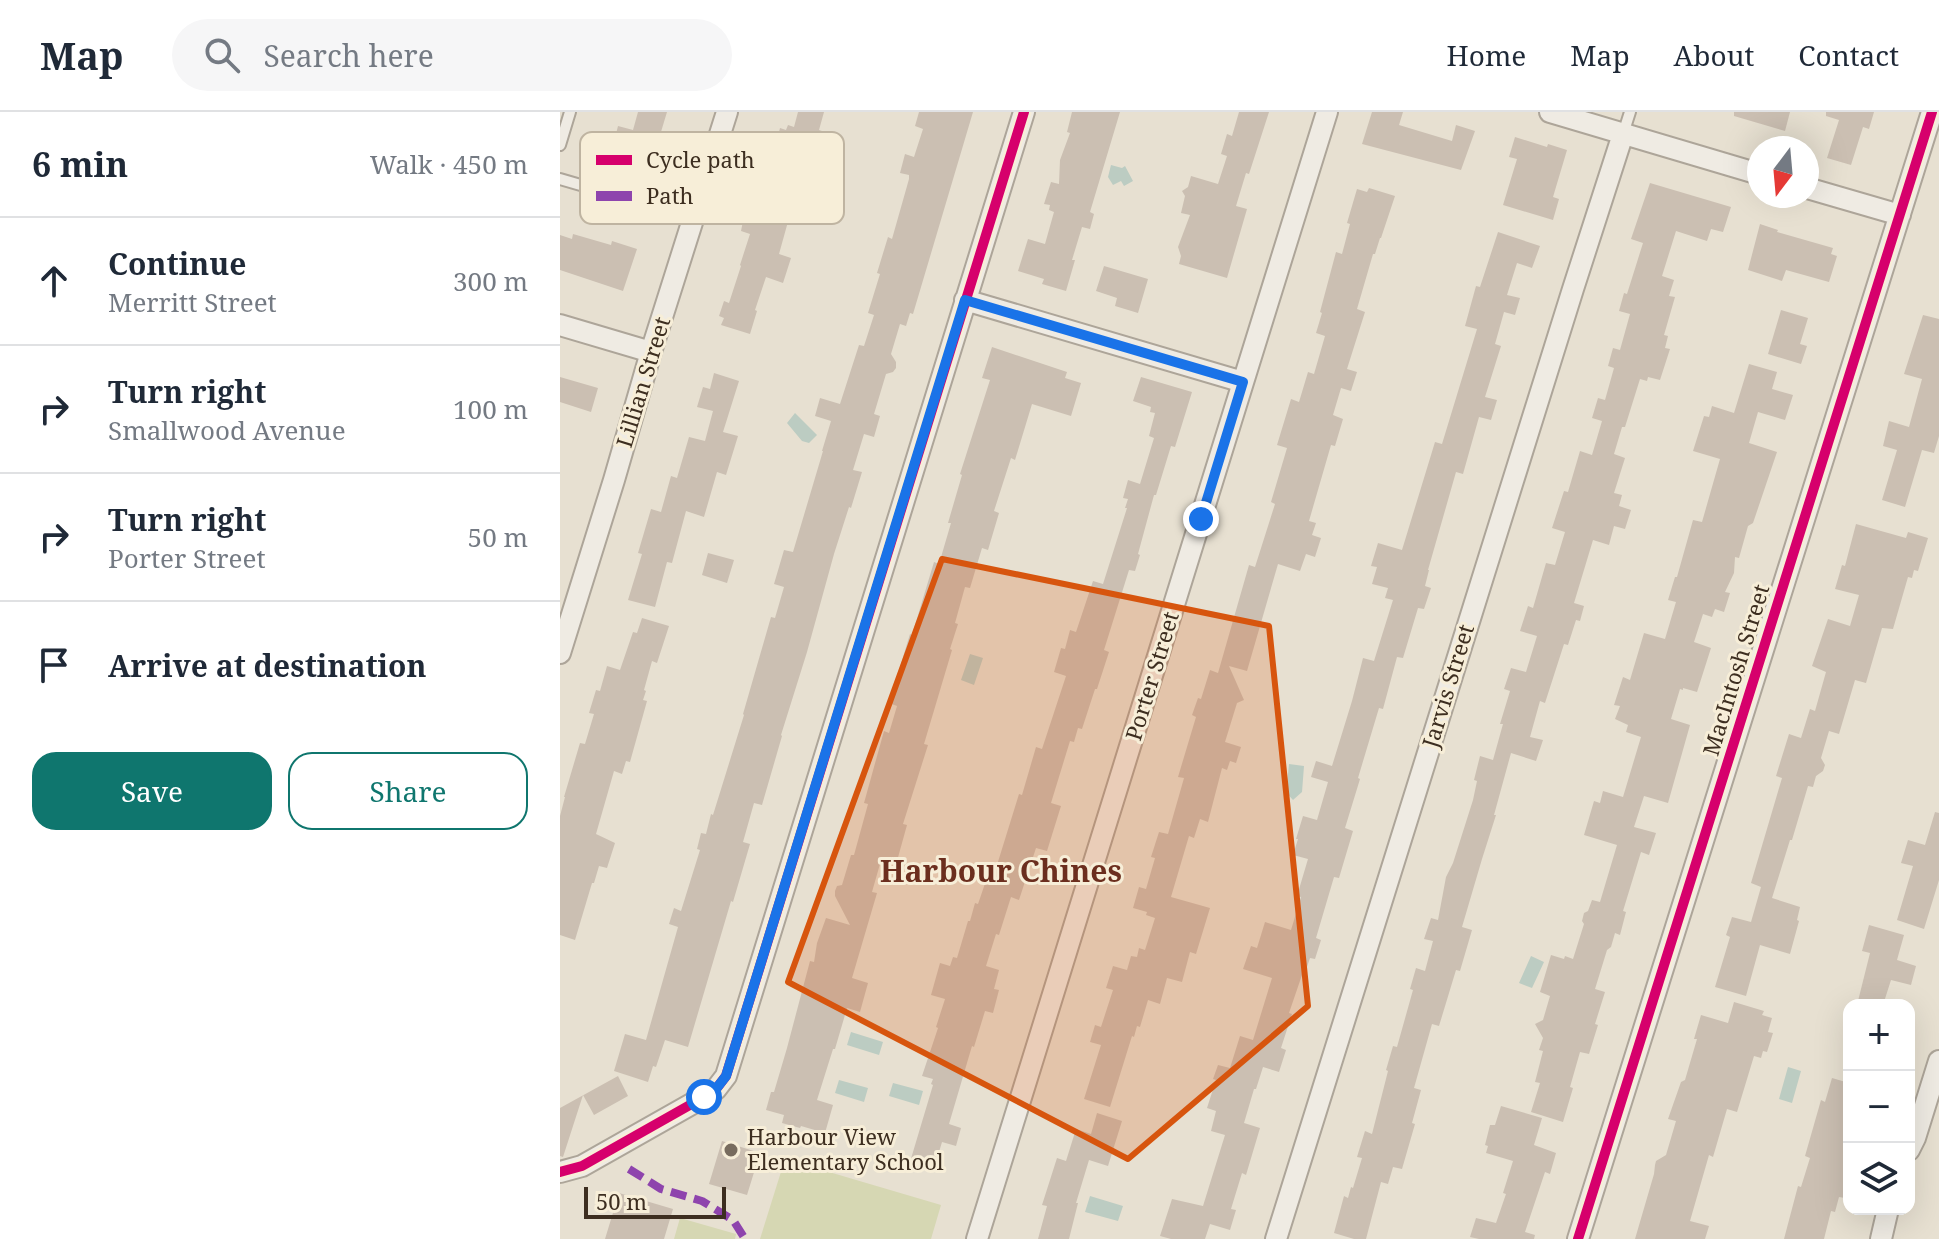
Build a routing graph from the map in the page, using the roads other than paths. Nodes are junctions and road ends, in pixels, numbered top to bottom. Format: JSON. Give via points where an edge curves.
{"nodes":[{"id":1,"x":570,"y":112,"type":"edge"},
{"id":2,"x":727,"y":112,"type":"edge"},
{"id":3,"x":1024,"y":112,"type":"edge"},
{"id":4,"x":1327,"y":112,"type":"edge"},
{"id":5,"x":1550,"y":112,"type":"edge"},
{"id":6,"x":1630,"y":112,"type":"edge"},
{"id":7,"x":1932,"y":112,"type":"edge"},
{"id":8,"x":721,"y":132,"type":"edge"},
{"id":9,"x":1623,"y":134,"type":"junction"},
{"id":10,"x":560,"y":145,"type":"edge"},
{"id":11,"x":1747,"y":170,"type":"edge"},
{"id":12,"x":560,"y":179,"type":"edge"},
{"id":13,"x":580,"y":185,"type":"edge"},
{"id":14,"x":1819,"y":191,"type":"edge"},
{"id":15,"x":1900,"y":215,"type":"junction"},
{"id":16,"x":692,"y":224,"type":"edge"},
{"id":17,"x":965,"y":300,"type":"junction"},
{"id":18,"x":560,"y":325,"type":"edge"},
{"id":19,"x":651,"y":352,"type":"junction"},
{"id":20,"x":1243,"y":382,"type":"junction"},
{"id":21,"x":560,"y":653,"type":"edge"},
{"id":22,"x":1939,"y":1061,"type":"edge"},
{"id":23,"x":1912,"y":1143,"type":"edge"},
{"id":24,"x":560,"y":1172,"type":"edge"},
{"id":25,"x":1887,"y":1215,"type":"edge"},
{"id":26,"x":977,"y":1239,"type":"edge"},
{"id":27,"x":1276,"y":1239,"type":"edge"},
{"id":28,"x":1578,"y":1239,"type":"edge"},
{"id":29,"x":1881,"y":1239,"type":"edge"}],
"edges":[{"from":1,"to":10,"type":"lane"},
{"from":2,"to":8,"type":"street","name":"Lillian Street"},
{"from":3,"to":17,"type":"street"},
{"from":4,"to":20,"type":"street","name":"Porter Street"},
{"from":5,"to":9,"type":"street"},
{"from":6,"to":9,"type":"lane"},
{"from":7,"to":15,"type":"street","name":"MacIntosh Street"},
{"from":9,"to":11,"type":"street"},
{"from":9,"to":27,"type":"street","name":"Jarvis Street"},
{"from":12,"to":13,"type":"lane"},
{"from":14,"to":15,"type":"street"},
{"from":15,"to":28,"type":"street","name":"MacIntosh Street"},
{"from":16,"to":19,"type":"street","name":"Lillian Street"},
{"from":17,"to":20,"type":"street"},
{"from":17,"to":24,"type":"street","via":[[726,1076],[704,1097],[582,1166]]},
{"from":18,"to":19,"type":"street"},
{"from":19,"to":21,"type":"street","name":"Lillian Street"},
{"from":20,"to":26,"type":"street","name":"Porter Street"},
{"from":22,"to":23,"type":"street"},
{"from":25,"to":29,"type":"street"}]}
